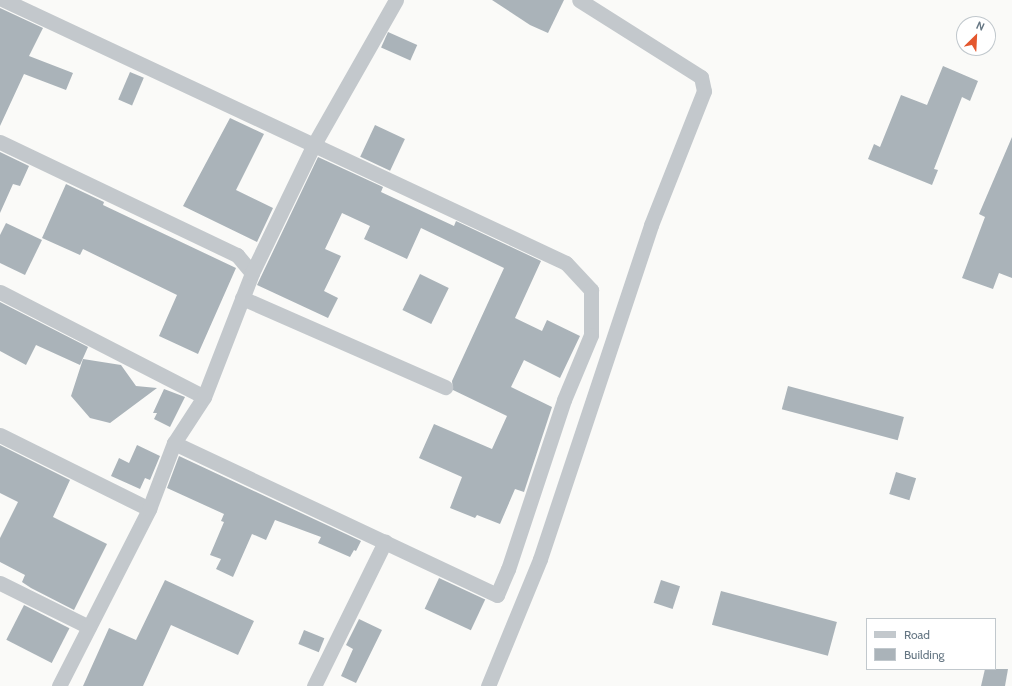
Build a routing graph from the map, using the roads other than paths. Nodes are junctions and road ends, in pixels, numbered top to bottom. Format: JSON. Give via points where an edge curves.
{"nodes":[{"id":1,"x":4,"y":0,"type":"edge"},
{"id":2,"x":396,"y":0,"type":"edge"},
{"id":3,"x":578,"y":0,"type":"edge"},
{"id":4,"x":0,"y":142,"type":"edge"},
{"id":5,"x":313,"y":146,"type":"junction"},
{"id":6,"x":252,"y":273,"type":"junction"},
{"id":7,"x":0,"y":292,"type":"edge"},
{"id":8,"x":242,"y":298,"type":"junction"},
{"id":9,"x":445,"y":388,"type":"dead end"},
{"id":10,"x":204,"y":397,"type":"junction"},
{"id":11,"x":0,"y":435,"type":"edge"},
{"id":12,"x":174,"y":443,"type":"junction"},
{"id":13,"x":149,"y":509,"type":"junction"},
{"id":14,"x":385,"y":542,"type":"junction"},
{"id":15,"x":0,"y":583,"type":"edge"},
{"id":16,"x":89,"y":627,"type":"junction"},
{"id":17,"x":59,"y":686,"type":"edge"},
{"id":18,"x":314,"y":686,"type":"edge"},
{"id":19,"x":488,"y":686,"type":"edge"}],
"edges":[{"from":1,"to":5,"type":"street"},
{"from":2,"to":5,"type":"street"},
{"from":3,"to":19,"type":"street","via":[[701,77],[704,91],[651,225],[540,559]]},
{"from":4,"to":6,"type":"street","via":[[237,255]]},
{"from":5,"to":6,"type":"street"},
{"from":5,"to":14,"type":"street","via":[[566,263],[591,290],[591,335],[564,400],[508,570],[497,595]]},
{"from":6,"to":8,"type":"street"},
{"from":7,"to":10,"type":"street"},
{"from":8,"to":9,"type":"street"},
{"from":8,"to":10,"type":"street"},
{"from":10,"to":12,"type":"street"},
{"from":11,"to":13,"type":"street"},
{"from":12,"to":13,"type":"street"},
{"from":12,"to":14,"type":"street"},
{"from":13,"to":16,"type":"street"},
{"from":14,"to":18,"type":"street"},
{"from":15,"to":16,"type":"street"},
{"from":16,"to":17,"type":"street"}]}
